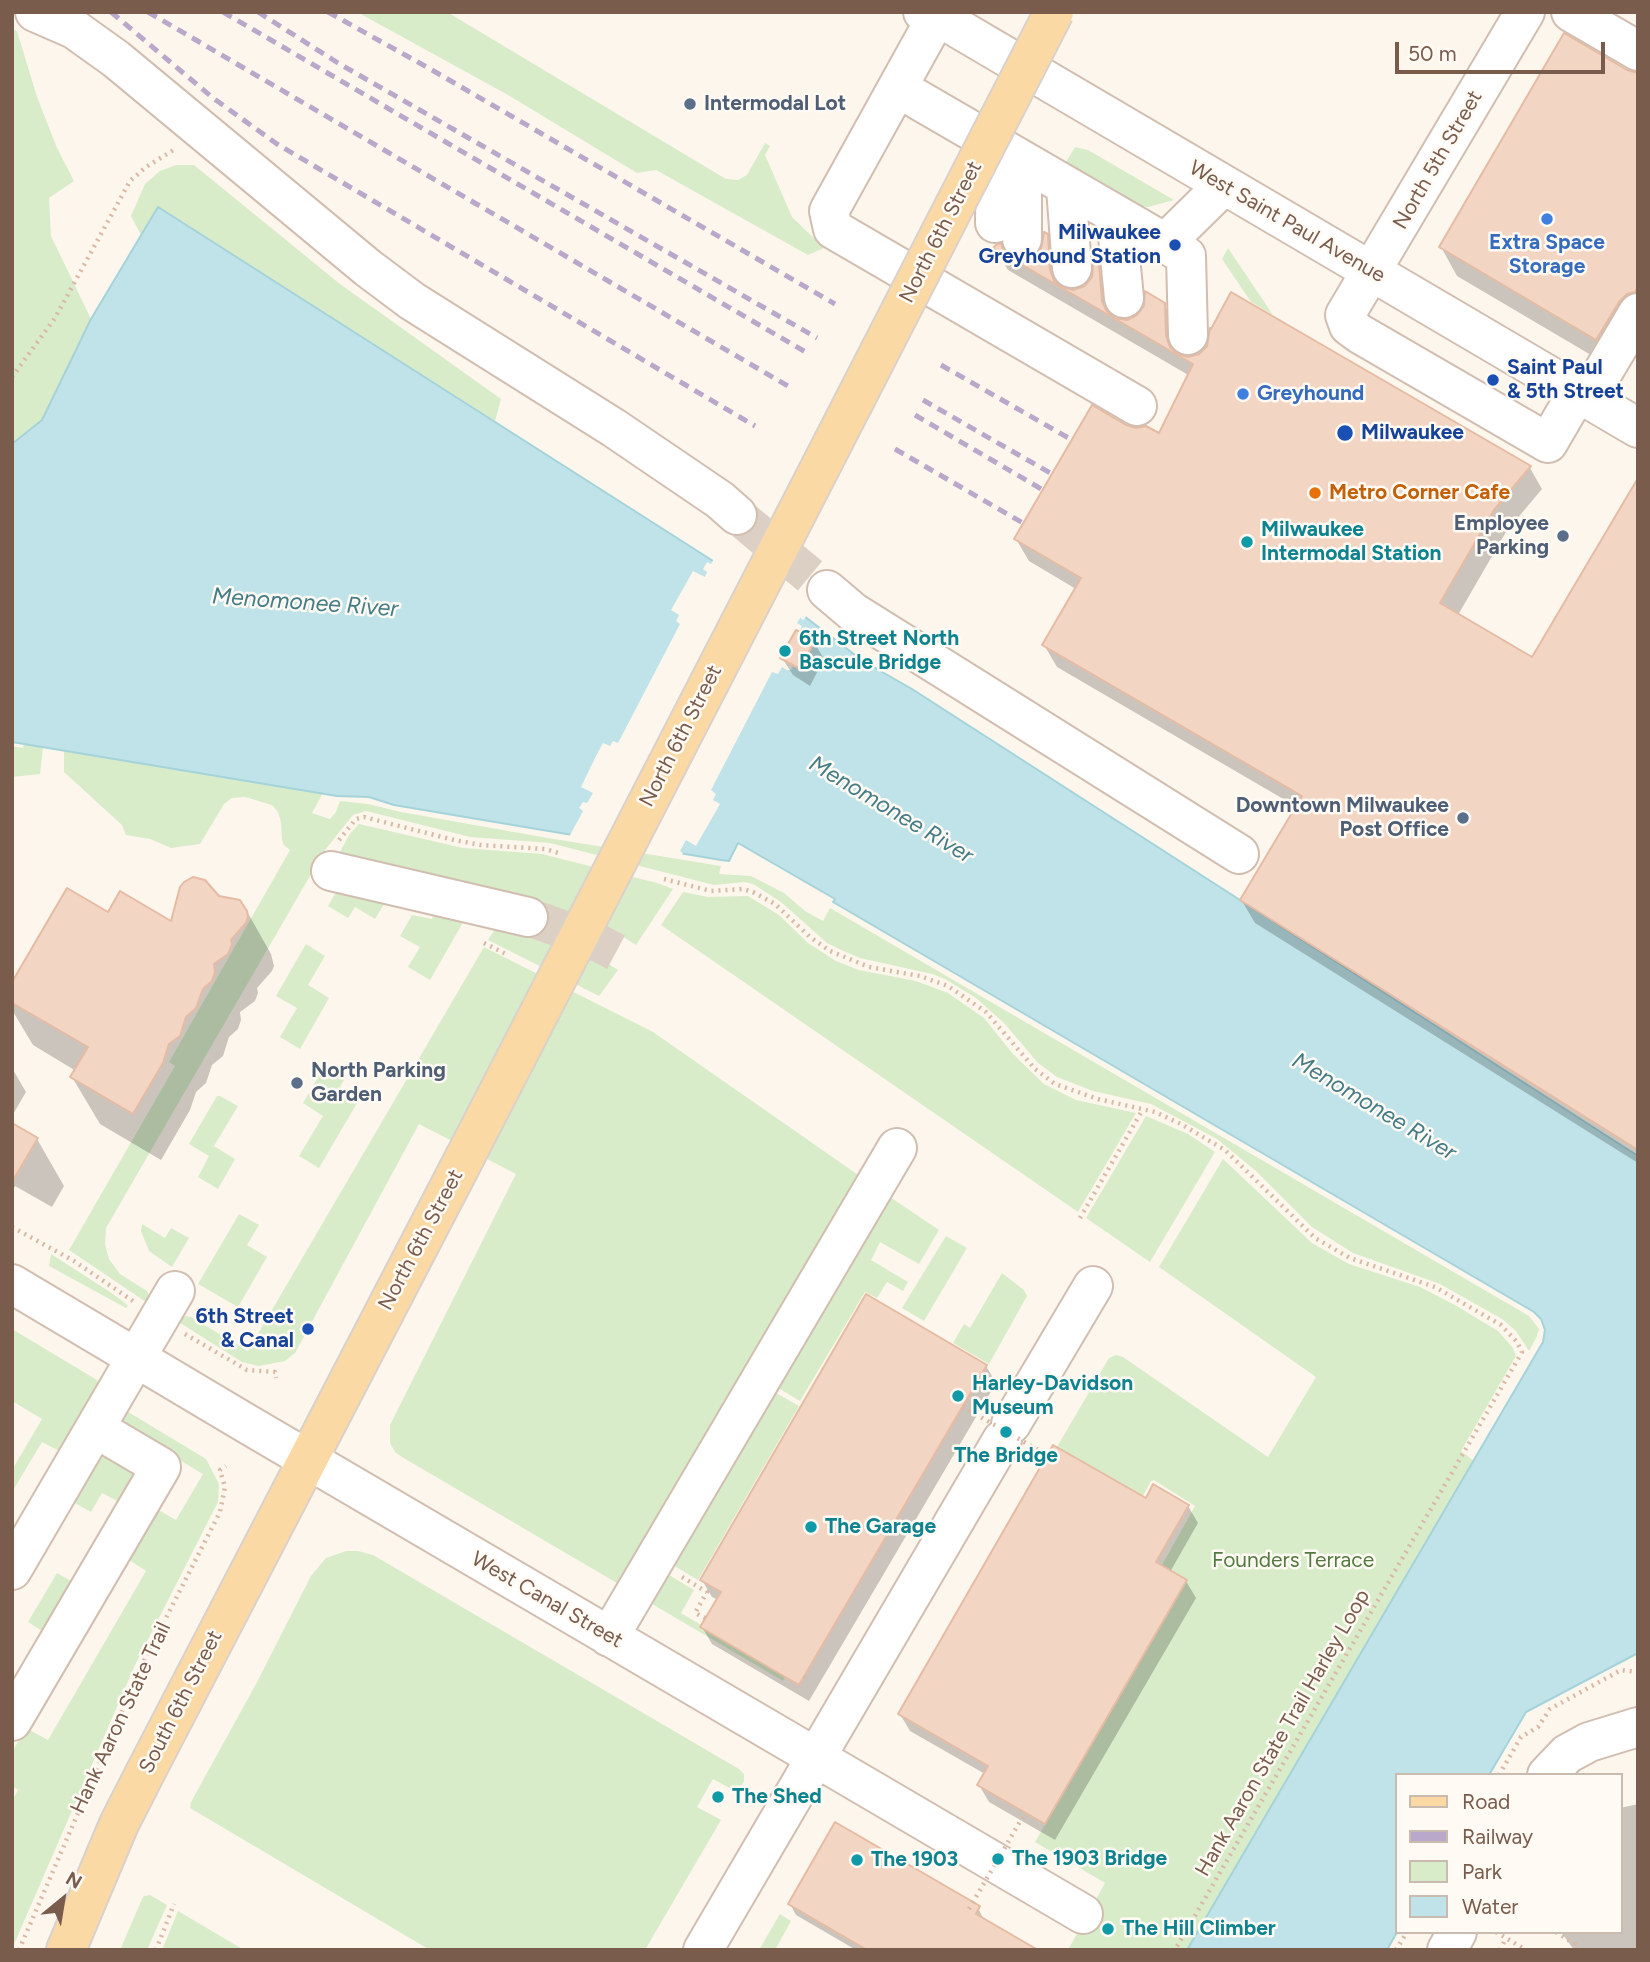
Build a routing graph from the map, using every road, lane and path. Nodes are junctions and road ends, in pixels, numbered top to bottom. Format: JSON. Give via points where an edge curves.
{"nodes":[{"id":1,"x":35,"y":12,"type":"edge"},
{"id":2,"x":1054,"y":12,"type":"edge"},
{"id":3,"x":1525,"y":12,"type":"edge"},
{"id":4,"x":1571,"y":12,"type":"edge"},
{"id":5,"x":932,"y":14,"type":"edge"},
{"id":6,"x":1638,"y":51,"type":"edge"},
{"id":7,"x":898,"y":88,"type":"junction"},
{"id":8,"x":200,"y":128,"type":"junction"},
{"id":9,"x":1223,"y":186,"type":"junction"},
{"id":10,"x":1080,"y":195,"type":"junction"},
{"id":11,"x":1372,"y":271,"type":"junction"},
{"id":12,"x":1095,"y":282,"type":"junction"},
{"id":13,"x":1638,"y":313,"type":"edge"},
{"id":14,"x":12,"y":377,"type":"edge"},
{"id":15,"x":1582,"y":396,"type":"junction"},
{"id":16,"x":1137,"y":406,"type":"dead end"},
{"id":17,"x":1638,"y":428,"type":"edge"},
{"id":18,"x":737,"y":515,"type":"tunnel mouth"},
{"id":19,"x":827,"y":590,"type":"tunnel mouth"},
{"id":20,"x":562,"y":854,"type":"dead end"},
{"id":21,"x":1239,"y":854,"type":"dead end"},
{"id":22,"x":331,"y":871,"type":"joint"},
{"id":23,"x":664,"y":879,"type":"dead end"},
{"id":24,"x":528,"y":916,"type":"tunnel mouth"},
{"id":25,"x":473,"y":937,"type":"dead end"},
{"id":26,"x":508,"y":955,"type":"dead end"},
{"id":27,"x":1143,"y":1109,"type":"junction"},
{"id":28,"x":897,"y":1148,"type":"dead end"},
{"id":29,"x":1080,"y":1218,"type":"dead end"},
{"id":30,"x":12,"y":1227,"type":"edge"},
{"id":31,"x":54,"y":1249,"type":"dead end"},
{"id":32,"x":12,"y":1284,"type":"edge"},
{"id":33,"x":1093,"y":1286,"type":"dead end"},
{"id":34,"x":167,"y":1304,"type":"dead end"},
{"id":35,"x":136,"y":1359,"type":"junction"},
{"id":36,"x":234,"y":1364,"type":"dead end"},
{"id":37,"x":276,"y":1378,"type":"dead end"},
{"id":38,"x":963,"y":1407,"type":"dead end"},
{"id":39,"x":95,"y":1428,"type":"junction"},
{"id":40,"x":1047,"y":1455,"type":"dead end"},
{"id":41,"x":307,"y":1460,"type":"junction"},
{"id":42,"x":226,"y":1466,"type":"dead end"},
{"id":43,"x":654,"y":1560,"type":"junction"},
{"id":44,"x":12,"y":1570,"type":"edge"},
{"id":45,"x":705,"y":1618,"type":"dead end"},
{"id":46,"x":609,"y":1637,"type":"junction"},
{"id":47,"x":1638,"y":1672,"type":"edge"},
{"id":48,"x":12,"y":1721,"type":"edge"},
{"id":49,"x":1638,"y":1727,"type":"edge"},
{"id":50,"x":815,"y":1757,"type":"junction"},
{"id":51,"x":1500,"y":1773,"type":"edge"},
{"id":52,"x":1549,"y":1773,"type":"edge"},
{"id":53,"x":1025,"y":1813,"type":"dead end"},
{"id":54,"x":174,"y":1904,"type":"dead end"},
{"id":55,"x":969,"y":1909,"type":"dead end"},
{"id":56,"x":1083,"y":1914,"type":"dead end"},
{"id":57,"x":1405,"y":1934,"type":"edge"},
{"id":58,"x":1456,"y":1934,"type":"edge"},
{"id":59,"x":1499,"y":1934,"type":"edge"},
{"id":60,"x":1559,"y":1934,"type":"edge"},
{"id":61,"x":1577,"y":1934,"type":"edge"},
{"id":62,"x":1580,"y":1936,"type":"dead end"},
{"id":63,"x":1506,"y":1938,"type":"junction"},
{"id":64,"x":19,"y":1950,"type":"edge"},
{"id":65,"x":65,"y":1950,"type":"edge"},
{"id":66,"x":156,"y":1950,"type":"edge"},
{"id":67,"x":703,"y":1950,"type":"edge"},
{"id":68,"x":1175,"y":1950,"type":"edge"},
{"id":69,"x":1396,"y":1950,"type":"edge"},
{"id":70,"x":1447,"y":1950,"type":"edge"},
{"id":71,"x":1500,"y":1950,"type":"edge"},
{"id":72,"x":1526,"y":1950,"type":"edge"},
{"id":73,"x":1572,"y":1950,"type":"edge"}],
"edges":[{"from":1,"to":8,"type":"street","via":[[74,29],[116,58]]},
{"from":2,"to":41,"type":"main road","name":"North 6th Street","bridge":true},
{"from":3,"to":11,"type":"street","name":"North 5th Street"},
{"from":4,"to":6,"type":"street"},
{"from":5,"to":7,"type":"street"},
{"from":5,"to":9,"type":"street","name":"West Saint Paul Avenue"},
{"from":7,"to":10,"type":"street"},
{"from":7,"to":16,"type":"street","via":[[829,211],[833,229]]},
{"from":8,"to":14,"type":"path","via":[[130,181],[55,318]]},
{"from":8,"to":18,"type":"street","via":[[412,301],[614,428]]},
{"from":9,"to":10,"type":"street"},
{"from":9,"to":11,"type":"street","name":"West Saint Paul Avenue"},
{"from":10,"to":12,"type":"street"},
{"from":10,"to":12,"type":"street"},
{"from":10,"to":12,"type":"street"},
{"from":10,"to":12,"type":"street"},
{"from":11,"to":15,"type":"street","name":"West Saint Paul Avenue"},
{"from":11,"to":15,"type":"street","name":"North 5th Street","via":[[1346,315],[1349,326],[1360,334],[1548,443]]},
{"from":13,"to":15,"type":"street"},
{"from":15,"to":17,"type":"street","name":"West Saint Paul Avenue"},
{"from":19,"to":21,"type":"street","via":[[853,612]]},
{"from":20,"to":22,"type":"path","via":[[454,840],[363,817],[342,835],[331,855]]},
{"from":22,"to":24,"type":"street"},
{"from":23,"to":27,"type":"path","name":"Hank Aaron State Trail Harley Loop","via":[[711,891],[753,892],[775,904],[830,951],[869,967],[920,976],[968,998],[1055,1084]]},
{"from":25,"to":26,"type":"path"},
{"from":27,"to":29,"type":"path"},
{"from":27,"to":68,"type":"path","name":"Hank Aaron State Trail Harley Loop","via":[[1181,1124],[1225,1150],[1315,1238],[1350,1258],[1435,1287],[1501,1325],[1522,1352]]},
{"from":28,"to":43,"type":"street"},
{"from":30,"to":31,"type":"path"},
{"from":32,"to":35,"type":"street","name":"West Canal Street"},
{"from":33,"to":50,"type":"street"},
{"from":34,"to":35,"type":"street"},
{"from":35,"to":39,"type":"street"},
{"from":35,"to":41,"type":"street","name":"West Canal Street"},
{"from":36,"to":37,"type":"path","via":[[275,1372]]},
{"from":38,"to":40,"type":"path","bridge":true},
{"from":39,"to":44,"type":"street"},
{"from":39,"to":48,"type":"street","via":[[161,1467]]},
{"from":41,"to":46,"type":"street","name":"West Canal Street"},
{"from":41,"to":65,"type":"main road","name":"South 6th Street","via":[[139,1783]]},
{"from":42,"to":64,"type":"path","name":"Hank Aaron State Trail","via":[[220,1470],[228,1487],[220,1512],[141,1667]]},
{"from":43,"to":45,"type":"path","via":[[707,1592],[695,1613]]},
{"from":43,"to":46,"type":"street"},
{"from":46,"to":50,"type":"street","name":"West Canal Street"},
{"from":47,"to":51,"type":"path","via":[[1621,1670],[1550,1709],[1538,1727],[1521,1737]]},
{"from":49,"to":52,"type":"street","via":[[1589,1742],[1567,1754]]},
{"from":50,"to":56,"type":"street","name":"West Canal Street"},
{"from":50,"to":67,"type":"street"},
{"from":53,"to":55,"type":"path","bridge":true},
{"from":54,"to":66,"type":"path"},
{"from":57,"to":69,"type":"path"},
{"from":58,"to":70,"type":"street"},
{"from":59,"to":63,"type":"path"},
{"from":60,"to":73,"type":"path","via":[[1575,1944]]},
{"from":61,"to":62,"type":"path"},
{"from":63,"to":71,"type":"path"},
{"from":63,"to":72,"type":"path"}]}
